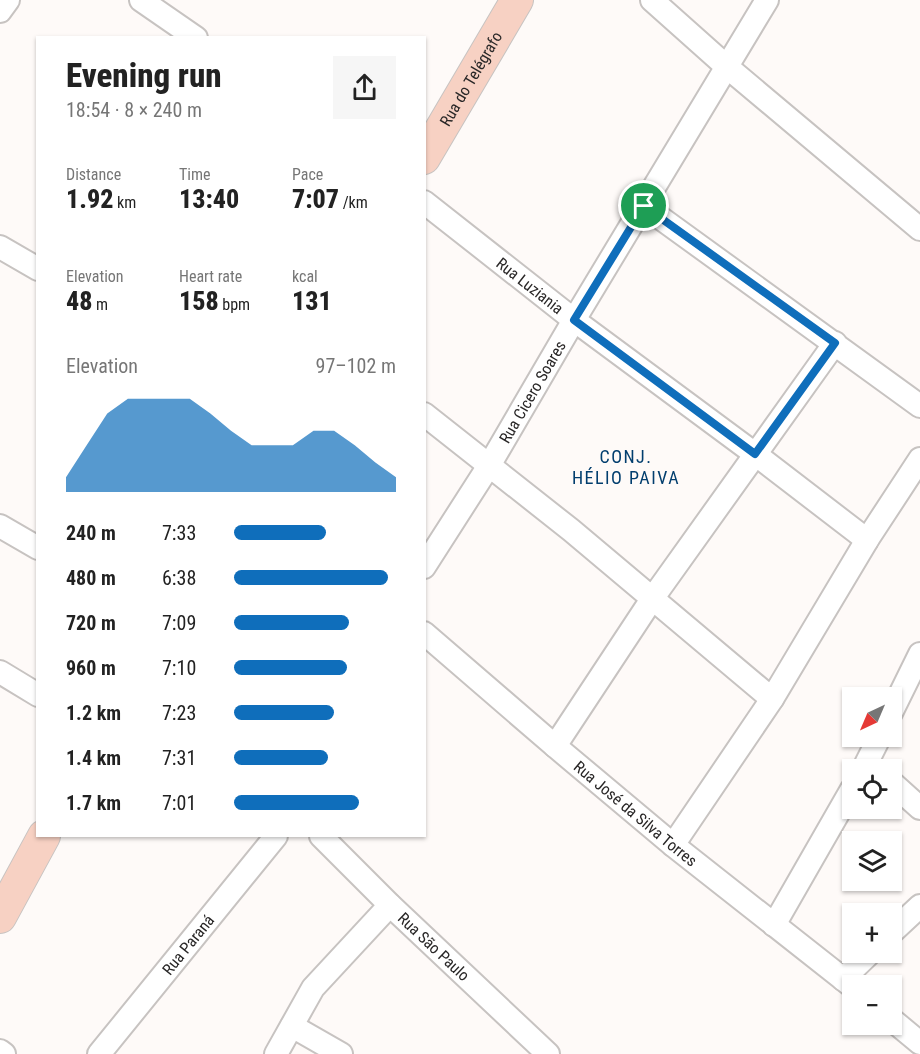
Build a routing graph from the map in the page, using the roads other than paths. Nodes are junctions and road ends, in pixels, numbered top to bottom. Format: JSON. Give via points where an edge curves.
{"nodes":[{"id":1,"x":8,"y":0,"type":"edge"},
{"id":2,"x":141,"y":0,"type":"edge"},
{"id":3,"x":517,"y":0,"type":"edge"},
{"id":4,"x":652,"y":0,"type":"edge"},
{"id":5,"x":767,"y":0,"type":"edge"},
{"id":6,"x":0,"y":11,"type":"edge"},
{"id":7,"x":169,"y":30,"type":"edge"},
{"id":8,"x":189,"y":36,"type":"edge"},
{"id":9,"x":726,"y":66,"type":"junction"},
{"id":10,"x":426,"y":155,"type":"edge"},
{"id":11,"x":426,"y":204,"type":"edge"},
{"id":12,"x":644,"y":206,"type":"junction"},
{"id":13,"x":920,"y":229,"type":"edge"},
{"id":14,"x":0,"y":247,"type":"edge"},
{"id":15,"x":36,"y":268,"type":"edge"},
{"id":16,"x":574,"y":320,"type":"junction"},
{"id":17,"x":835,"y":343,"type":"junction"},
{"id":18,"x":920,"y":406,"type":"edge"},
{"id":19,"x":426,"y":416,"type":"edge"},
{"id":20,"x":755,"y":454,"type":"junction"},
{"id":21,"x":920,"y":459,"type":"edge"},
{"id":22,"x":490,"y":464,"type":"junction"},
{"id":23,"x":0,"y":525,"type":"edge"},
{"id":24,"x":867,"y":540,"type":"junction"},
{"id":25,"x":36,"y":547,"type":"edge"},
{"id":26,"x":426,"y":564,"type":"edge"},
{"id":27,"x":652,"y":599,"type":"junction"},
{"id":28,"x":426,"y":635,"type":"edge"},
{"id":29,"x":918,"y":663,"type":"edge"},
{"id":30,"x":0,"y":672,"type":"edge"},
{"id":31,"x":902,"y":693,"type":"edge"},
{"id":32,"x":36,"y":694,"type":"edge"},
{"id":33,"x":772,"y":699,"type":"junction"},
{"id":34,"x":555,"y":746,"type":"junction"},
{"id":35,"x":902,"y":792,"type":"edge"},
{"id":36,"x":842,"y":806,"type":"edge"},
{"id":37,"x":920,"y":808,"type":"edge"},
{"id":38,"x":43,"y":837,"type":"edge"},
{"id":39,"x":275,"y":837,"type":"edge"},
{"id":40,"x":322,"y":837,"type":"edge"},
{"id":41,"x":673,"y":845,"type":"junction"},
{"id":42,"x":390,"y":905,"type":"junction"},
{"id":43,"x":920,"y":906,"type":"edge"},
{"id":44,"x":0,"y":917,"type":"edge"},
{"id":45,"x":902,"y":923,"type":"edge"},
{"id":46,"x":774,"y":925,"type":"junction"},
{"id":47,"x":842,"y":978,"type":"edge"},
{"id":48,"x":292,"y":1026,"type":"junction"},
{"id":49,"x":902,"y":1028,"type":"edge"},
{"id":50,"x":920,"y":1043,"type":"edge"},
{"id":51,"x":0,"y":1051,"type":"edge"},
{"id":52,"x":4,"y":1054,"type":"edge"},
{"id":53,"x":99,"y":1054,"type":"edge"},
{"id":54,"x":276,"y":1054,"type":"edge"},
{"id":55,"x":341,"y":1054,"type":"edge"},
{"id":56,"x":548,"y":1054,"type":"edge"}],
"edges":[{"from":1,"to":6,"type":"street"},
{"from":2,"to":7,"type":"street"},
{"from":3,"to":10,"type":"street","name":"Rua do Telégrafo"},
{"from":4,"to":9,"type":"street"},
{"from":5,"to":9,"type":"street","name":"Rua Cicero Soares"},
{"from":7,"to":8,"type":"street"},
{"from":9,"to":12,"type":"street","name":"Rua Cicero Soares"},
{"from":9,"to":13,"type":"street"},
{"from":11,"to":16,"type":"street","name":"Rua Luziania"},
{"from":12,"to":16,"type":"street","name":"Rua Cicero Soares"},
{"from":12,"to":17,"type":"street"},
{"from":14,"to":15,"type":"street"},
{"from":16,"to":20,"type":"street","name":"Rua Luziania"},
{"from":16,"to":22,"type":"street","name":"Rua Cicero Soares"},
{"from":17,"to":18,"type":"street"},
{"from":17,"to":20,"type":"street"},
{"from":19,"to":22,"type":"street"},
{"from":20,"to":24,"type":"street","name":"Rua Luziania"},
{"from":20,"to":27,"type":"street"},
{"from":21,"to":24,"type":"street"},
{"from":22,"to":26,"type":"street","name":"Rua Cicero Soares"},
{"from":22,"to":27,"type":"street"},
{"from":23,"to":25,"type":"street"},
{"from":24,"to":33,"type":"street"},
{"from":27,"to":33,"type":"street"},
{"from":27,"to":34,"type":"street"},
{"from":28,"to":34,"type":"street","name":"Rua José da Silva Torres"},
{"from":29,"to":31,"type":"street"},
{"from":30,"to":32,"type":"street"},
{"from":33,"to":41,"type":"street"},
{"from":34,"to":41,"type":"street","name":"Rua José da Silva Torres"},
{"from":35,"to":37,"type":"street"},
{"from":36,"to":46,"type":"street"},
{"from":38,"to":44,"type":"street"},
{"from":39,"to":53,"type":"street","name":"Rua Paraná"},
{"from":40,"to":42,"type":"street","name":"Rua São Paulo"},
{"from":41,"to":46,"type":"street","name":"Rua José da Silva Torres"},
{"from":42,"to":48,"type":"street","via":[[314,988]]},
{"from":42,"to":56,"type":"street","name":"Rua São Paulo"},
{"from":43,"to":45,"type":"street"},
{"from":46,"to":47,"type":"street","name":"Rua José da Silva Torres"},
{"from":48,"to":54,"type":"street"},
{"from":48,"to":55,"type":"street"},
{"from":49,"to":50,"type":"street"},
{"from":51,"to":52,"type":"street"}]}
